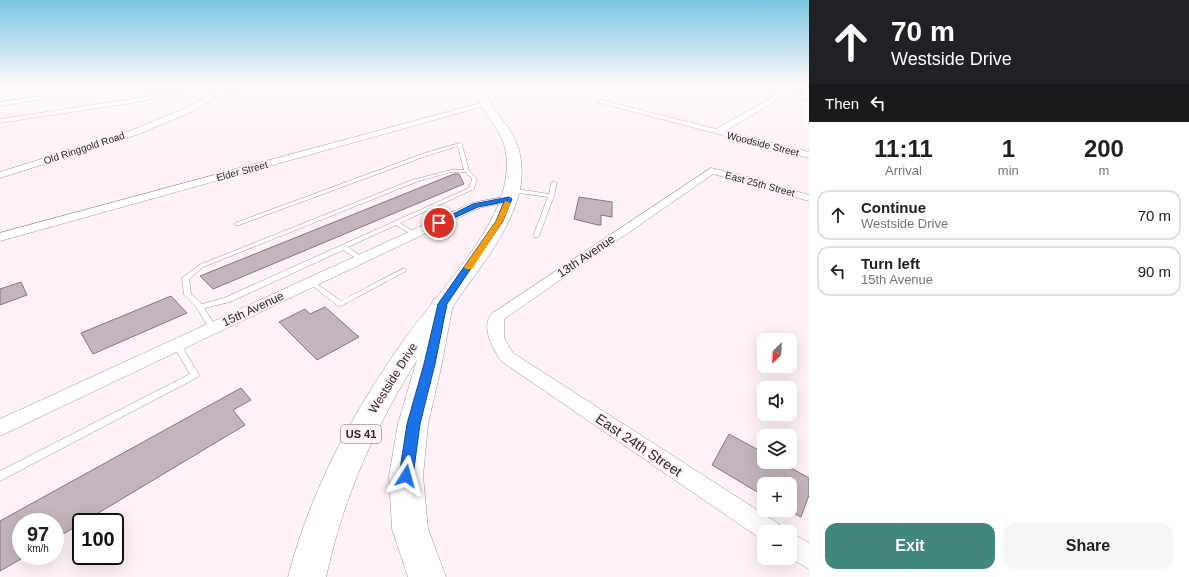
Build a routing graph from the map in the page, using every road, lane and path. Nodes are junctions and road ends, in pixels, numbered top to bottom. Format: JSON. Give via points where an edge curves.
{"nodes":[{"id":1,"x":59,"y":112,"type":"edge"},
{"id":2,"x":183,"y":112,"type":"edge"},
{"id":3,"x":459,"y":112,"type":"edge"},
{"id":4,"x":490,"y":112,"type":"edge"},
{"id":5,"x":639,"y":112,"type":"edge"},
{"id":6,"x":752,"y":112,"type":"edge"},
{"id":7,"x":0,"y":121,"type":"edge"},
{"id":8,"x":717,"y":132,"type":"junction"},
{"id":9,"x":809,"y":155,"type":"edge"},
{"id":10,"x":467,"y":171,"type":"junction"},
{"id":11,"x":711,"y":172,"type":"joint"},
{"id":12,"x":0,"y":175,"type":"edge"},
{"id":13,"x":554,"y":183,"type":"dead end"},
{"id":14,"x":510,"y":195,"type":"junction"},
{"id":15,"x":551,"y":196,"type":"junction"},
{"id":16,"x":809,"y":198,"type":"edge"},
{"id":17,"x":396,"y":222,"type":"junction"},
{"id":18,"x":237,"y":224,"type":"dead end"},
{"id":19,"x":414,"y":234,"type":"junction"},
{"id":20,"x":536,"y":236,"type":"dead end"},
{"id":21,"x":0,"y":238,"type":"edge"},
{"id":22,"x":343,"y":247,"type":"junction"},
{"id":23,"x":361,"y":259,"type":"junction"},
{"id":24,"x":404,"y":270,"type":"dead end"},
{"id":25,"x":311,"y":282,"type":"junction"},
{"id":26,"x":442,"y":304,"type":"junction"},
{"id":27,"x":200,"y":307,"type":"junction"},
{"id":28,"x":213,"y":328,"type":"junction"},
{"id":29,"x":177,"y":345,"type":"junction"},
{"id":30,"x":507,"y":357,"type":"joint"},
{"id":31,"x":0,"y":428,"type":"edge"},
{"id":32,"x":0,"y":476,"type":"edge"},
{"id":33,"x":760,"y":525,"type":"edge"},
{"id":34,"x":797,"y":549,"type":"edge"},
{"id":35,"x":809,"y":557,"type":"edge"},
{"id":36,"x":307,"y":577,"type":"edge"},
{"id":37,"x":427,"y":577,"type":"edge"}],
"edges":[{"from":1,"to":7,"type":"street"},
{"from":2,"to":12,"type":"street","name":"Old Ringgold Road","via":[[133,133]]},
{"from":3,"to":21,"type":"street","name":"Elder Street"},
{"from":4,"to":14,"type":"main road","name":"Westside Drive","number":"US 41","via":[[509,139],[514,164]]},
{"from":5,"to":8,"type":"street","name":"Woodside Street"},
{"from":6,"to":8,"type":"street"},
{"from":8,"to":9,"type":"street","name":"Woodside Street"},
{"from":10,"to":17,"type":"lane","via":[[475,179],[471,189]]},
{"from":10,"to":18,"type":"lane","via":[[460,144]]},
{"from":10,"to":27,"type":"lane","via":[[451,171],[414,181],[201,266],[185,278],[188,295]]},
{"from":11,"to":16,"type":"street","name":"East 25th Street","via":[[734,176]]},
{"from":11,"to":30,"type":"street","name":"13th Avenue","via":[[496,317],[496,338]]},
{"from":13,"to":15,"type":"lane"},
{"from":14,"to":15,"type":"lane"},
{"from":14,"to":19,"type":"street","name":"15th Avenue","via":[[476,205]]},
{"from":14,"to":26,"type":"main road","name":"Westside Drive","number":"US 41","via":[[499,221]]},
{"from":15,"to":20,"type":"lane"},
{"from":17,"to":19,"type":"lane"},
{"from":17,"to":22,"type":"lane"},
{"from":19,"to":23,"type":"street","name":"15th Avenue"},
{"from":22,"to":23,"type":"lane"},
{"from":22,"to":27,"type":"lane","via":[[227,300]]},
{"from":23,"to":25,"type":"street","name":"15th Avenue"},
{"from":24,"to":25,"type":"lane","via":[[340,304]]},
{"from":25,"to":28,"type":"street","name":"15th Avenue"},
{"from":26,"to":36,"type":"main road","name":"Westside Drive","number":"US 41","via":[[398,367],[332,490]]},
{"from":26,"to":37,"type":"main road","via":[[414,424],[406,476],[410,528]]},
{"from":27,"to":28,"type":"lane"},
{"from":28,"to":29,"type":"street","name":"15th Avenue"},
{"from":29,"to":31,"type":"street","name":"15th Avenue"},
{"from":29,"to":32,"type":"lane","via":[[195,375]]},
{"from":30,"to":33,"type":"street","name":"East 24th Street"},
{"from":34,"to":35,"type":"street"}]}
